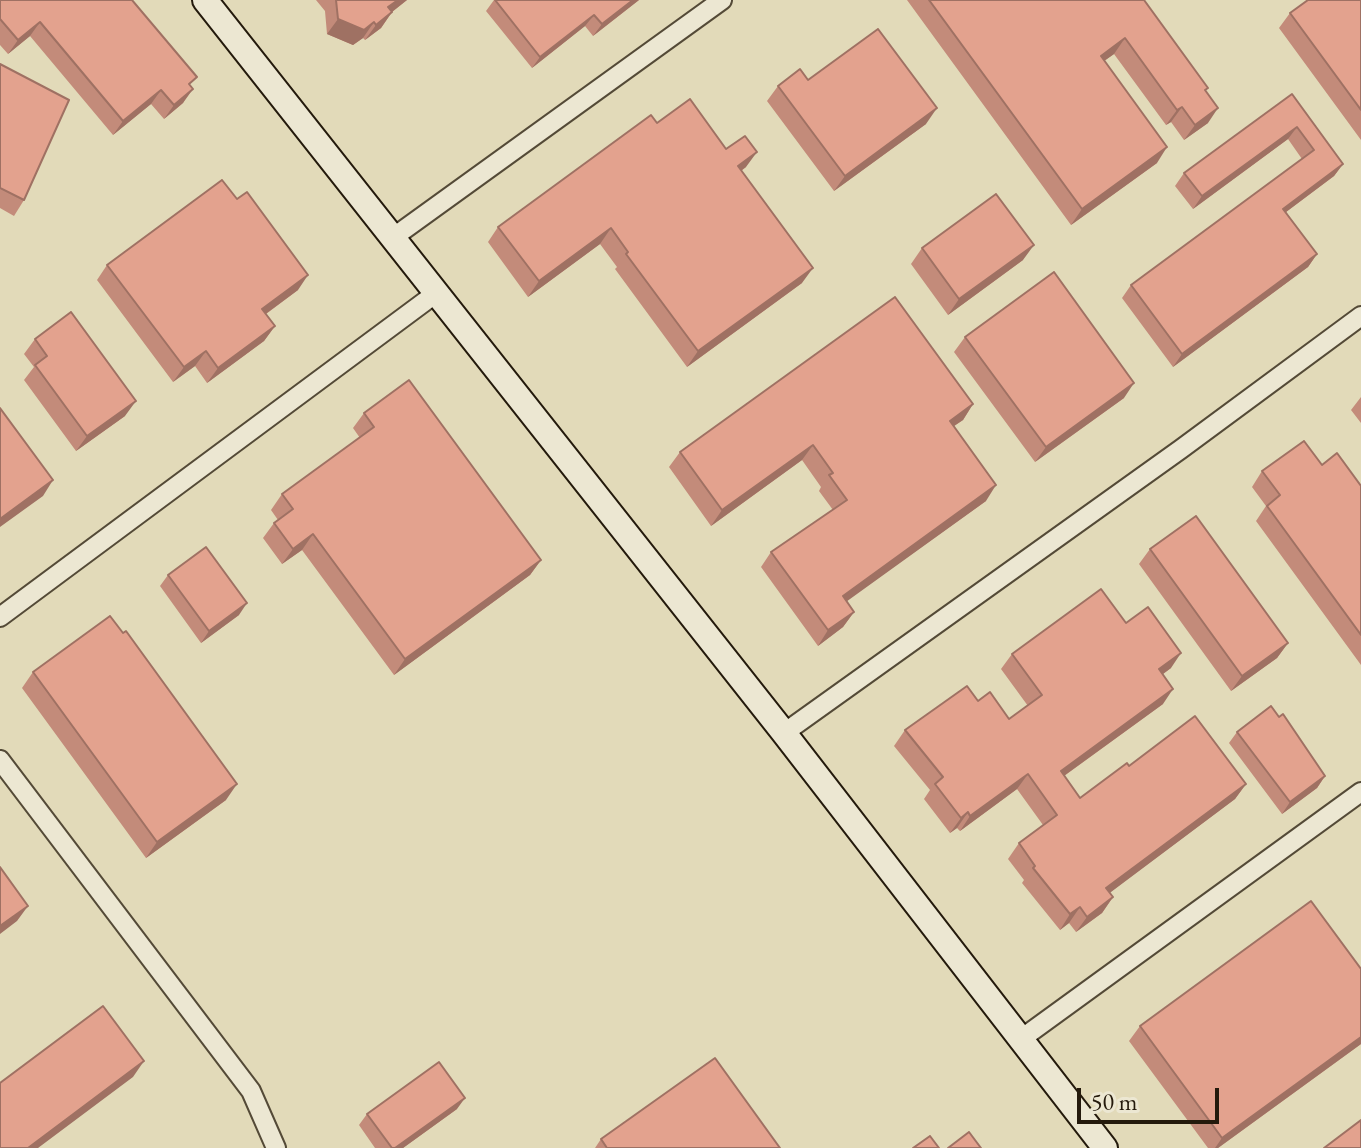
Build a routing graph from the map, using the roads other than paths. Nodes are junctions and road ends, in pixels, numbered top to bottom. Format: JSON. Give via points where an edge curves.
{"nodes":[{"id":1,"x":205,"y":0,"type":"edge"},
{"id":2,"x":722,"y":0,"type":"edge"},
{"id":3,"x":391,"y":239,"type":"junction"},
{"id":4,"x":435,"y":294,"type":"junction"},
{"id":5,"x":1361,"y":316,"type":"edge"},
{"id":6,"x":0,"y":617,"type":"edge"},
{"id":7,"x":784,"y":733,"type":"junction"},
{"id":8,"x":0,"y":760,"type":"edge"},
{"id":9,"x":1361,"y":792,"type":"edge"},
{"id":10,"x":1021,"y":1039,"type":"junction"},
{"id":11,"x":276,"y":1148,"type":"edge"},
{"id":12,"x":1105,"y":1148,"type":"edge"}],
"edges":[{"from":1,"to":3,"type":"street"},
{"from":2,"to":3,"type":"street"},
{"from":3,"to":4,"type":"street"},
{"from":4,"to":6,"type":"street"},
{"from":4,"to":7,"type":"street"},
{"from":5,"to":7,"type":"street"},
{"from":7,"to":10,"type":"street"},
{"from":8,"to":11,"type":"street","via":[[251,1091]]},
{"from":9,"to":10,"type":"street"},
{"from":10,"to":12,"type":"street"}]}
